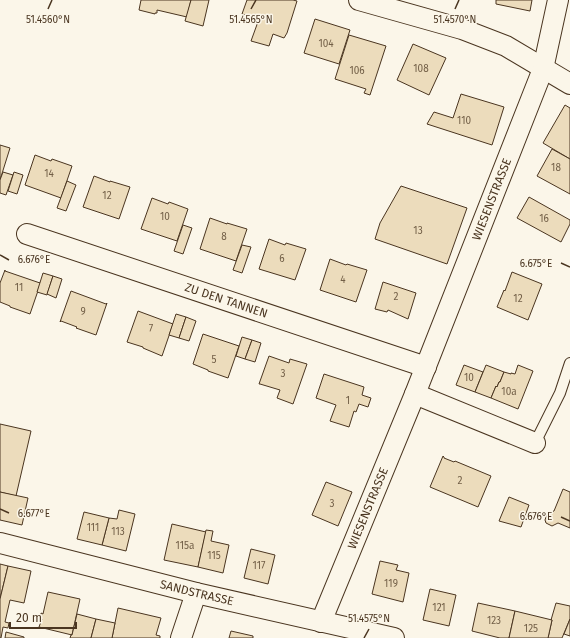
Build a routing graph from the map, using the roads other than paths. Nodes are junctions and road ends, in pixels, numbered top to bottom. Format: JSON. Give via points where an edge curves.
{"nodes":[{"id":1,"x":359,"y":0,"type":"edge"},
{"id":2,"x":558,"y":0,"type":"edge"},
{"id":3,"x":543,"y":69,"type":"junction"},
{"id":4,"x":570,"y":84,"type":"edge"},
{"id":5,"x":27,"y":234,"type":"dead end"},
{"id":6,"x":570,"y":363,"type":"edge"},
{"id":7,"x":426,"y":367,"type":"junction"},
{"id":8,"x":415,"y":394,"type":"junction"},
{"id":9,"x":534,"y":443,"type":"joint"},
{"id":10,"x":0,"y":543,"type":"edge"},
{"id":11,"x":196,"y":593,"type":"junction"},
{"id":12,"x":321,"y":622,"type":"junction"},
{"id":13,"x":182,"y":638,"type":"edge"},
{"id":14,"x":394,"y":638,"type":"edge"}],
"edges":[{"from":1,"to":3,"type":"street","via":[[462,29],[506,46]]},
{"from":2,"to":3,"type":"street","name":"WIESENSTRASSE"},
{"from":3,"to":4,"type":"street"},
{"from":3,"to":7,"type":"street","name":"WIESENSTRASSE"},
{"from":5,"to":7,"type":"street","name":"ZU DEN TANNEN"},
{"from":6,"to":9,"type":"lane","via":[[560,393]]},
{"from":7,"to":8,"type":"street","name":"WIESENSTRASSE"},
{"from":8,"to":9,"type":"street"},
{"from":8,"to":12,"type":"street","name":"WIESENSTRASSE"},
{"from":10,"to":11,"type":"street","name":"SANDSTRASSE"},
{"from":11,"to":12,"type":"street","name":"SANDSTRASSE"},
{"from":11,"to":13,"type":"street"},
{"from":12,"to":14,"type":"street","name":"SANDSTRASSE"}]}
